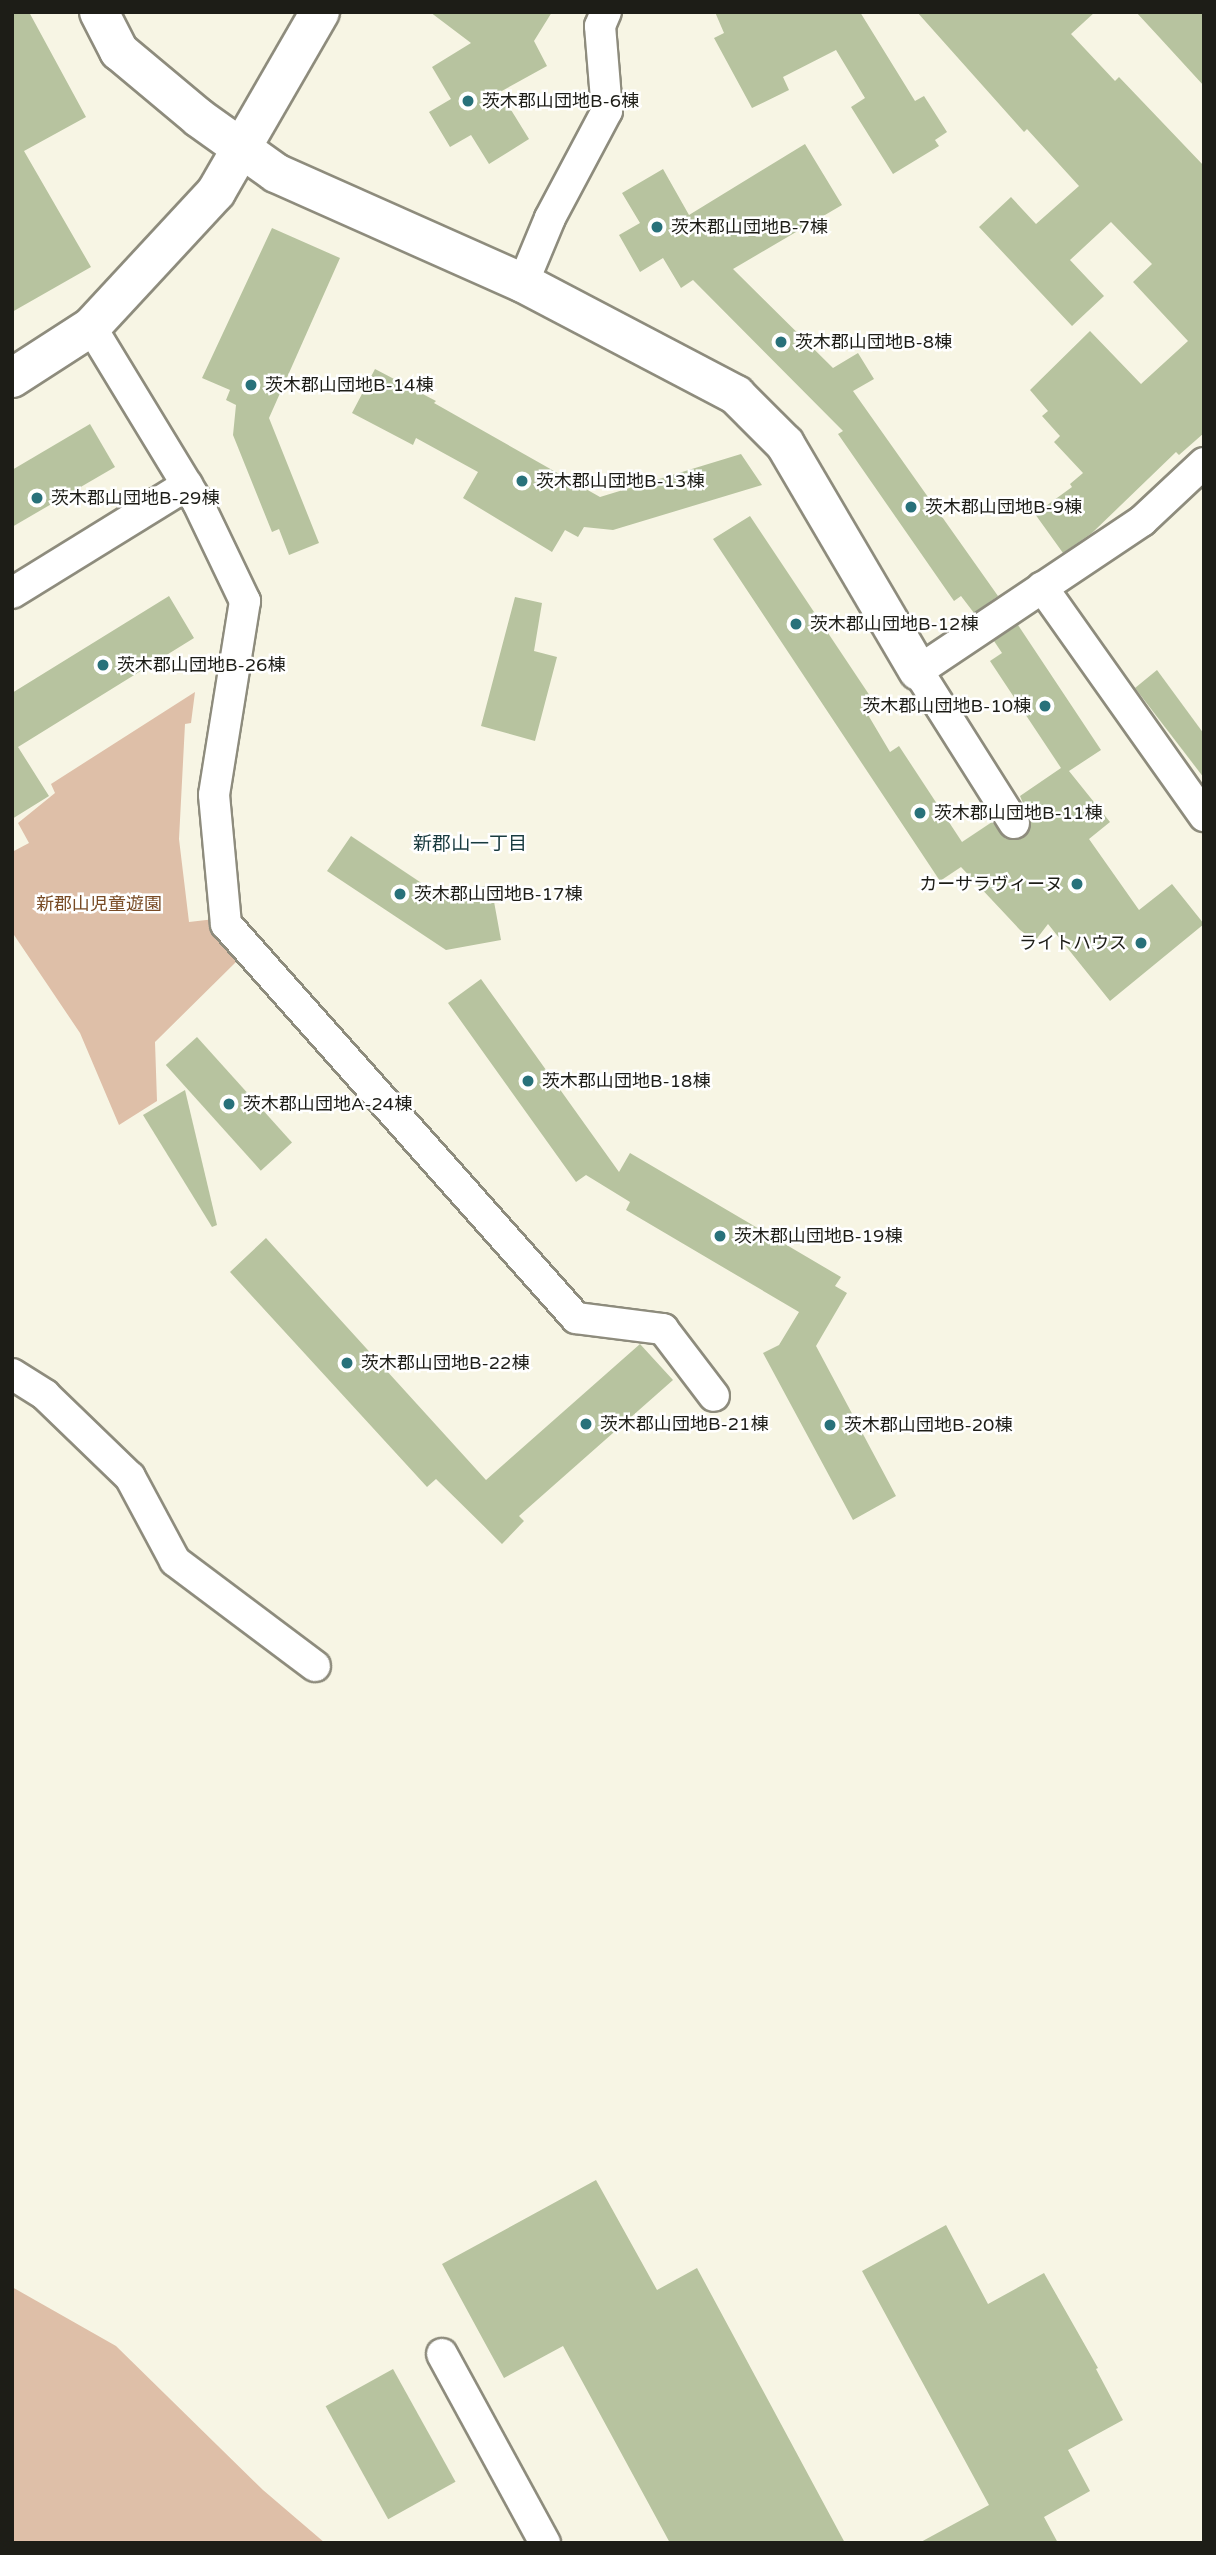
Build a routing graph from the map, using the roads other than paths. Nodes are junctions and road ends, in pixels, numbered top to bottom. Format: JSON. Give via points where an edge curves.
{"nodes":[{"id":1,"x":99,"y":12,"type":"edge"},
{"id":2,"x":320,"y":12,"type":"edge"},
{"id":3,"x":606,"y":12,"type":"edge"},
{"id":4,"x":241,"y":145,"type":"junction"},
{"id":5,"x":523,"y":283,"type":"junction"},
{"id":6,"x":91,"y":327,"type":"junction"},
{"id":7,"x":12,"y":378,"type":"edge"},
{"id":8,"x":1204,"y":463,"type":"edge"},
{"id":9,"x":187,"y":485,"type":"junction"},
{"id":10,"x":1042,"y":587,"type":"junction"},
{"id":11,"x":12,"y":593,"type":"edge"},
{"id":12,"x":918,"y":671,"type":"junction"},
{"id":13,"x":1204,"y":816,"type":"edge"},
{"id":14,"x":1014,"y":823,"type":"dead end"},
{"id":15,"x":12,"y":1374,"type":"edge"},
{"id":16,"x":714,"y":1396,"type":"dead end"},
{"id":17,"x":315,"y":1666,"type":"dead end"},
{"id":18,"x":442,"y":2354,"type":"dead end"},
{"id":19,"x":545,"y":2543,"type":"edge"}],
"edges":[{"from":1,"to":4,"type":"street","via":[[119,51],[199,118]]},
{"from":2,"to":4,"type":"street"},
{"from":3,"to":5,"type":"street","via":[[600,26],[607,111],[550,218]]},
{"from":4,"to":5,"type":"street","via":[[276,173]]},
{"from":4,"to":6,"type":"street","via":[[216,192]]},
{"from":5,"to":12,"type":"street","via":[[736,395],[785,444]]},
{"from":6,"to":7,"type":"street"},
{"from":6,"to":9,"type":"street"},
{"from":8,"to":10,"type":"street","via":[[1142,521]]},
{"from":9,"to":11,"type":"street"},
{"from":9,"to":16,"type":"street","via":[[245,601],[215,794],[226,924],[576,1318],[663,1329]]},
{"from":10,"to":12,"type":"street"},
{"from":10,"to":13,"type":"street"},
{"from":12,"to":14,"type":"street"},
{"from":15,"to":17,"type":"street","via":[[45,1395],[130,1477],[175,1561]]},
{"from":18,"to":19,"type":"street"}]}
